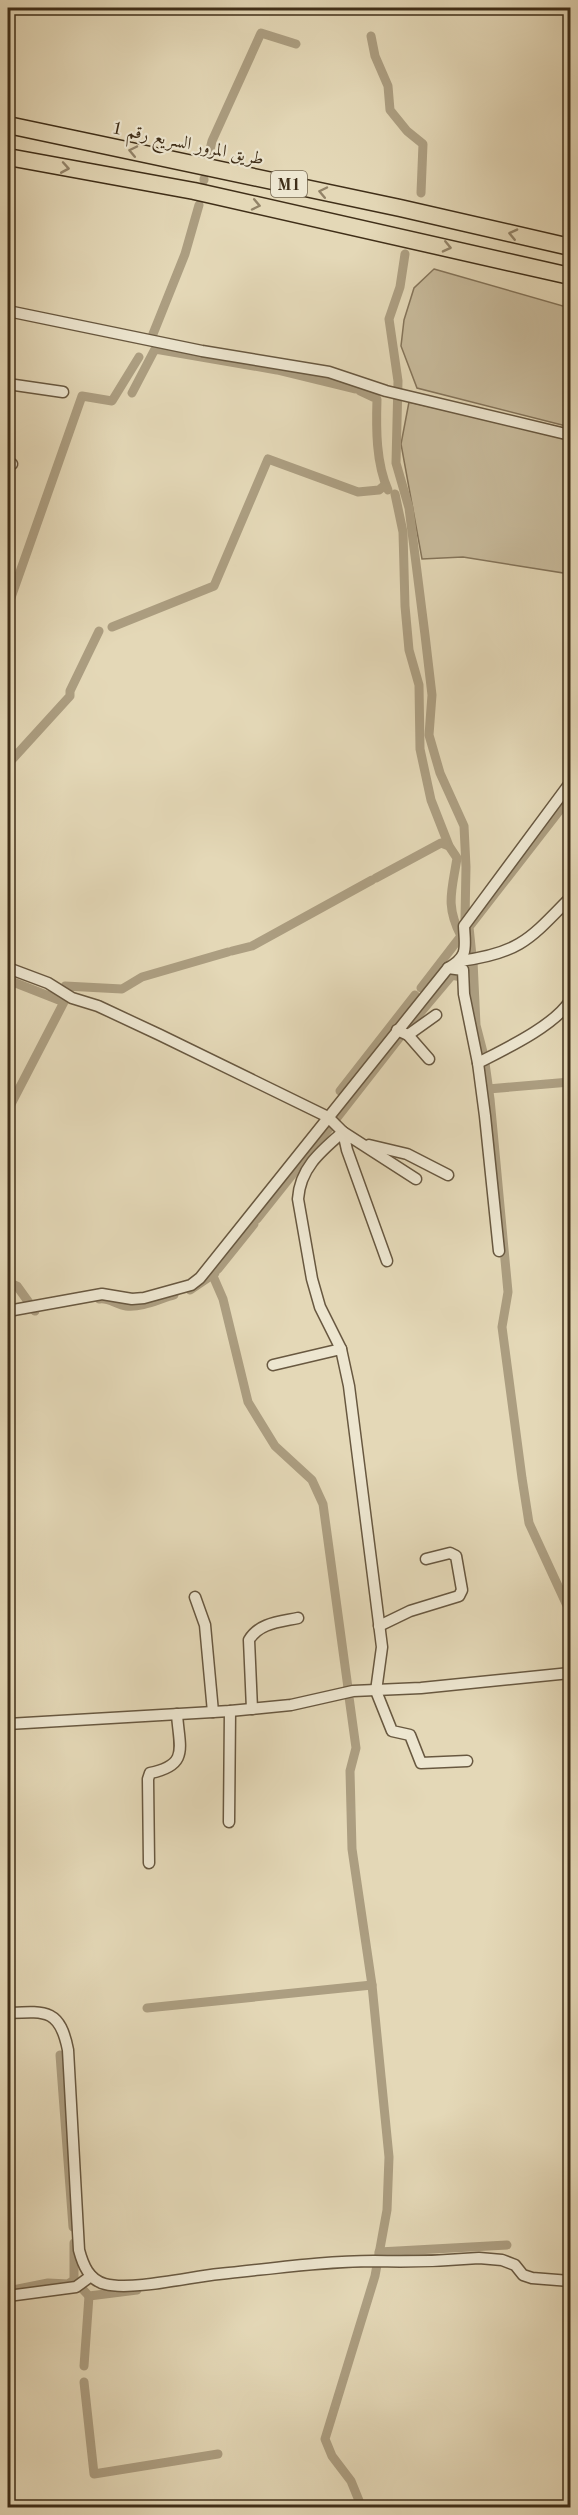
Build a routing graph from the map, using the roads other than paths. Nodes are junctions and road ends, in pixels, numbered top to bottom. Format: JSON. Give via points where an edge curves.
{"nodes":[{"id":1,"x":8,"y":124,"type":"edge"},
{"id":2,"x":8,"y":157,"type":"edge"},
{"id":3,"x":570,"y":247,"type":"edge"},
{"id":4,"x":570,"y":276,"type":"edge"},
{"id":5,"x":8,"y":311,"type":"edge"},
{"id":6,"x":8,"y":384,"type":"edge"},
{"id":7,"x":63,"y":392,"type":"dead end"},
{"id":8,"x":570,"y":435,"type":"edge"},
{"id":9,"x":570,"y":783,"type":"edge"},
{"id":10,"x":570,"y":898,"type":"edge"},
{"id":11,"x":460,"y":961,"type":"junction"},
{"id":12,"x":8,"y":968,"type":"edge"},
{"id":13,"x":448,"y":968,"type":"junction"},
{"id":14,"x":569,"y":1007,"type":"edge"},
{"id":15,"x":436,"y":1015,"type":"dead end"},
{"id":16,"x":403,"y":1033,"type":"junction"},
{"id":17,"x":429,"y":1059,"type":"dead end"},
{"id":18,"x":478,"y":1063,"type":"junction"},
{"id":19,"x":328,"y":1117,"type":"junction"},
{"id":20,"x":343,"y":1132,"type":"junction"},
{"id":21,"x":360,"y":1143,"type":"junction"},
{"id":22,"x":447,"y":1175,"type":"dead end"},
{"id":23,"x":416,"y":1179,"type":"dead end"},
{"id":24,"x":499,"y":1251,"type":"dead end"},
{"id":25,"x":387,"y":1261,"type":"dead end"},
{"id":26,"x":8,"y":1311,"type":"edge"},
{"id":27,"x":341,"y":1349,"type":"junction"},
{"id":28,"x":273,"y":1365,"type":"dead end"},
{"id":29,"x":426,"y":1558,"type":"dead end"},
{"id":30,"x":195,"y":1597,"type":"dead end"},
{"id":31,"x":298,"y":1618,"type":"dead end"},
{"id":32,"x":379,"y":1626,"type":"junction"},
{"id":33,"x":570,"y":1674,"type":"edge"},
{"id":34,"x":376,"y":1691,"type":"junction"},
{"id":35,"x":252,"y":1709,"type":"junction"},
{"id":36,"x":230,"y":1711,"type":"junction"},
{"id":37,"x":213,"y":1712,"type":"junction"},
{"id":38,"x":177,"y":1714,"type":"junction"},
{"id":39,"x":8,"y":1724,"type":"edge"},
{"id":40,"x":466,"y":1761,"type":"dead end"},
{"id":41,"x":229,"y":1822,"type":"dead end"},
{"id":42,"x":148,"y":1863,"type":"dead end"},
{"id":43,"x":8,"y":2013,"type":"edge"},
{"id":44,"x":91,"y":2276,"type":"junction"},
{"id":45,"x":570,"y":2280,"type":"edge"},
{"id":46,"x":8,"y":2296,"type":"edge"}],
"edges":[{"from":3,"to":1,"type":"highway","name":"طريق المرور السريع رقم 1","number":"M1","one_way":true},
{"from":2,"to":4,"type":"highway","number":"M1","one_way":true,"via":[[194,191]]},
{"from":5,"to":8,"type":"street","via":[[328,372],[386,391]]},
{"from":6,"to":7,"type":"street"},
{"from":9,"to":11,"type":"street","via":[[464,926],[465,951]]},
{"from":10,"to":11,"type":"street","via":[[528,940],[501,954]]},
{"from":11,"to":13,"type":"street"},
{"from":12,"to":19,"type":"street","via":[[98,1006]]},
{"from":13,"to":16,"type":"street"},
{"from":13,"to":18,"type":"street","via":[[463,970],[465,975],[464,994]]},
{"from":14,"to":18,"type":"street"},
{"from":15,"to":16,"type":"street"},
{"from":16,"to":17,"type":"street"},
{"from":16,"to":19,"type":"street"},
{"from":18,"to":24,"type":"street"},
{"from":19,"to":20,"type":"street"},
{"from":19,"to":26,"type":"street","via":[[210,1267],[190,1285],[144,1298],[102,1294]]},
{"from":20,"to":21,"type":"street"},
{"from":20,"to":25,"type":"street"},
{"from":20,"to":27,"type":"street","via":[[305,1170],[298,1189],[312,1279],[320,1307]]},
{"from":21,"to":22,"type":"street","via":[[406,1154]]},
{"from":21,"to":23,"type":"street"},
{"from":27,"to":28,"type":"street"},
{"from":27,"to":32,"type":"street"},
{"from":29,"to":32,"type":"street","via":[[450,1553],[456,1556],[462,1590],[459,1596],[410,1611]]},
{"from":30,"to":37,"type":"street","via":[[205,1625]]},
{"from":31,"to":35,"type":"street","via":[[263,1627],[249,1640]]},
{"from":32,"to":34,"type":"street","via":[[382,1647]]},
{"from":33,"to":34,"type":"street"},
{"from":34,"to":35,"type":"street","via":[[353,1691]]},
{"from":34,"to":40,"type":"street","via":[[392,1731],[410,1735],[421,1763]]},
{"from":35,"to":36,"type":"street"},
{"from":36,"to":37,"type":"street"},
{"from":36,"to":41,"type":"street"},
{"from":37,"to":38,"type":"street"},
{"from":38,"to":39,"type":"street"},
{"from":38,"to":42,"type":"street","via":[[176,1763],[150,1773],[148,1779]]},
{"from":43,"to":44,"type":"street","via":[[46,2014],[57,2019],[64,2032],[80,2250]]},
{"from":44,"to":45,"type":"street","via":[[115,2286],[325,2264],[479,2258],[502,2260],[532,2278]]},
{"from":44,"to":46,"type":"street","via":[[76,2288]]}]}
